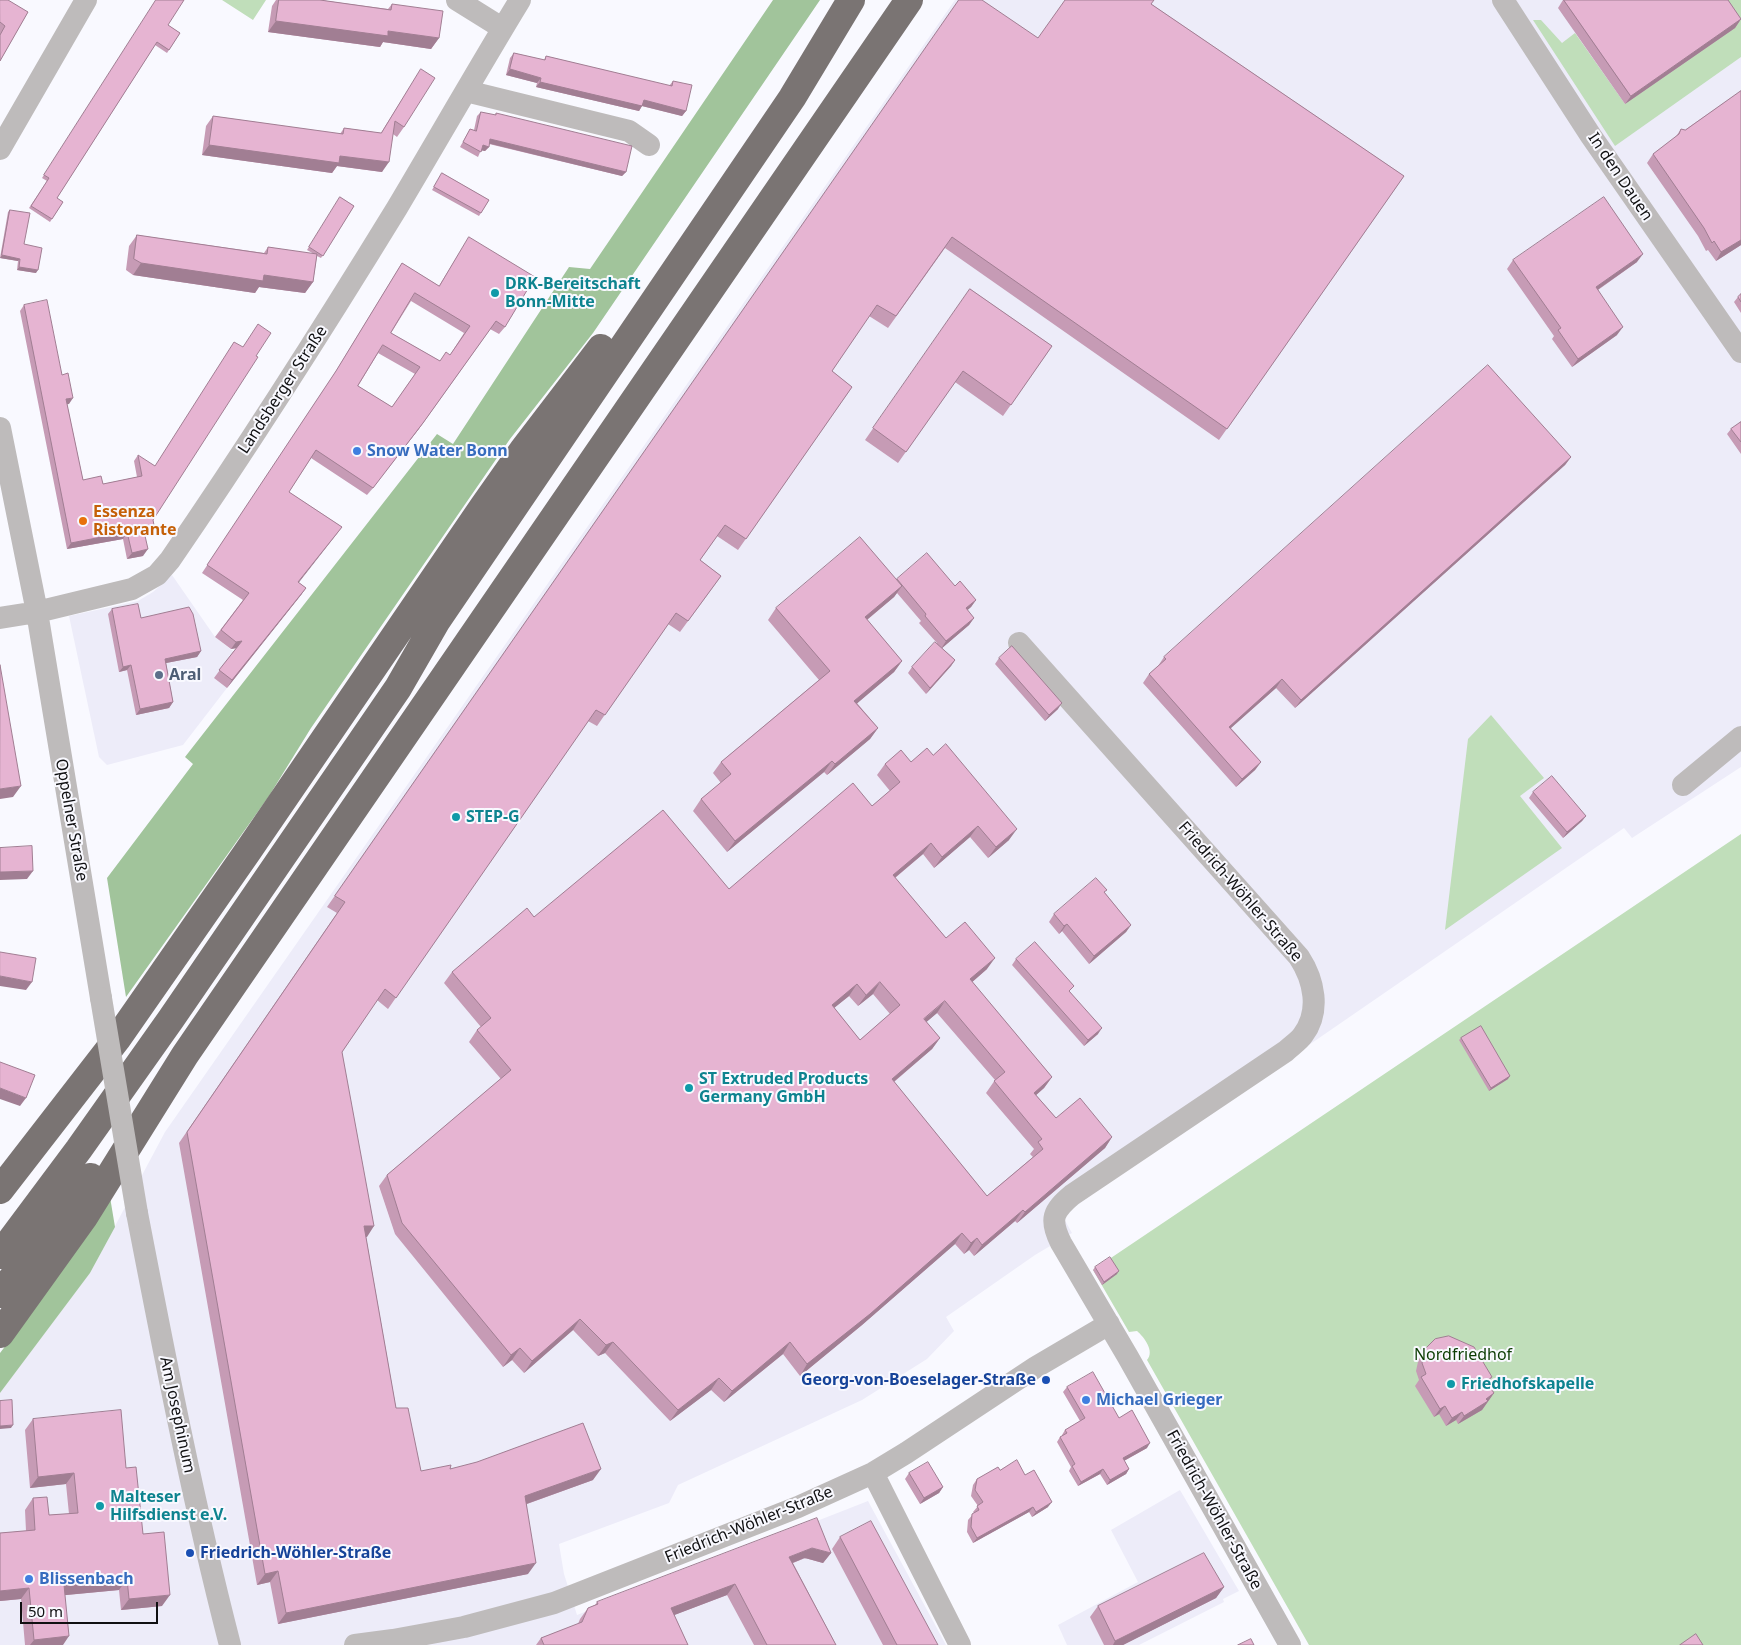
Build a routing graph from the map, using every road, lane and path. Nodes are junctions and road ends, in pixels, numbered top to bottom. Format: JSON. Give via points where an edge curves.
{"nodes":[{"id":1,"x":86,"y":0,"type":"edge"},
{"id":2,"x":457,"y":0,"type":"edge"},
{"id":3,"x":520,"y":0,"type":"edge"},
{"id":4,"x":851,"y":0,"type":"edge"},
{"id":5,"x":909,"y":0,"type":"edge"},
{"id":6,"x":1503,"y":0,"type":"edge"},
{"id":7,"x":502,"y":28,"type":"junction"},
{"id":8,"x":466,"y":91,"type":"junction"},
{"id":9,"x":649,"y":144,"type":"dead end"},
{"id":10,"x":0,"y":149,"type":"edge"},
{"id":11,"x":1741,"y":352,"type":"edge"},
{"id":12,"x":0,"y":428,"type":"edge"},
{"id":13,"x":37,"y":612,"type":"junction"},
{"id":14,"x":0,"y":618,"type":"edge"},
{"id":15,"x":436,"y":622,"type":"junction"},
{"id":16,"x":1019,"y":643,"type":"dead end"},
{"id":17,"x":1741,"y":737,"type":"edge"},
{"id":18,"x":1684,"y":785,"type":"dead end"},
{"id":19,"x":185,"y":1055,"type":"junction"},
{"id":20,"x":0,"y":1190,"type":"edge"},
{"id":21,"x":0,"y":1208,"type":"edge"},
{"id":22,"x":137,"y":1213,"type":"joint"},
{"id":23,"x":0,"y":1256,"type":"edge"},
{"id":24,"x":0,"y":1294,"type":"edge"},
{"id":25,"x":1109,"y":1324,"type":"junction"},
{"id":26,"x":0,"y":1334,"type":"edge"},
{"id":27,"x":873,"y":1472,"type":"junction"},
{"id":28,"x":230,"y":1645,"type":"edge"},
{"id":29,"x":355,"y":1645,"type":"edge"},
{"id":30,"x":960,"y":1645,"type":"edge"},
{"id":31,"x":1290,"y":1645,"type":"edge"}],
"edges":[{"from":1,"to":10,"type":"street"},
{"from":2,"to":7,"type":"street"},
{"from":3,"to":7,"type":"street","name":"Landsberger Straße"},
{"from":4,"to":15,"type":"highway","via":[[792,98]]},
{"from":4,"to":20,"type":"highway","via":[[818,29],[600,350],[483,507],[117,1039]]},
{"from":5,"to":19,"type":"highway"},
{"from":6,"to":11,"type":"street","name":"In den Dauen","via":[[1591,136]]},
{"from":7,"to":8,"type":"street","name":"Landsberger Straße"},
{"from":8,"to":9,"type":"street","via":[[629,131]]},
{"from":8,"to":13,"type":"street","name":"Landsberger Straße","via":[[318,335],[170,560],[157,574],[132,589]]},
{"from":12,"to":13,"type":"street","name":"Oppelner Straße"},
{"from":13,"to":14,"type":"street","name":"Landsberger Straße"},
{"from":13,"to":22,"type":"street","name":"Oppelner Straße","bridge":true},
{"from":15,"to":21,"type":"highway","via":[[413,646],[293,820]]},
{"from":15,"to":23,"type":"highway","via":[[393,695],[172,1019]]},
{"from":16,"to":25,"type":"street","name":"Friedrich-Wöhler-Straße","via":[[1299,957],[1311,978],[1314,998],[1312,1018],[1303,1035],[1286,1051],[1058,1207],[1053,1220],[1055,1231]]},
{"from":17,"to":18,"type":"street"},
{"from":19,"to":24,"type":"highway"},
{"from":19,"to":26,"type":"highway","via":[[84,1217]]},
{"from":22,"to":28,"type":"street","name":"Am Josephinum","via":[[204,1543]]},
{"from":25,"to":27,"type":"street","name":"Friedrich-Wöhler-Straße"},
{"from":25,"to":31,"type":"street","name":"Friedrich-Wöhler-Straße"},
{"from":27,"to":29,"type":"street","name":"Friedrich-Wöhler-Straße","via":[[798,1507],[554,1603],[464,1627]]},
{"from":27,"to":30,"type":"street"}]}
